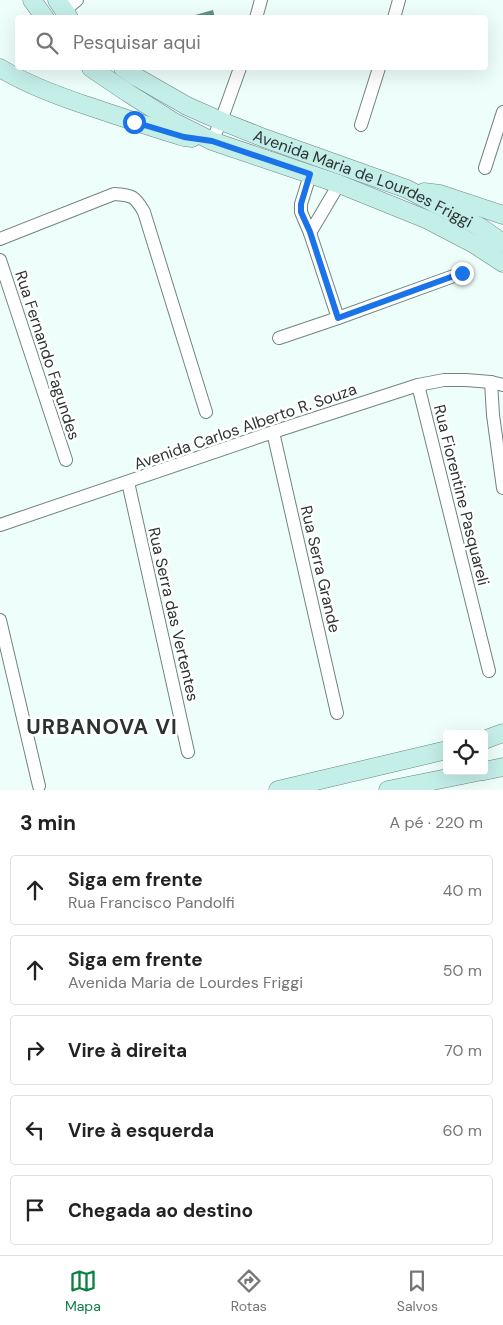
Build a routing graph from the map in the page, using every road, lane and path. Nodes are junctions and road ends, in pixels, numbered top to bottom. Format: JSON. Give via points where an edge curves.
{"nodes":[{"id":1,"x":32,"y":0,"type":"edge"},
{"id":2,"x":261,"y":0,"type":"edge"},
{"id":3,"x":399,"y":0,"type":"edge"},
{"id":4,"x":43,"y":15,"type":"edge"},
{"id":5,"x":257,"y":15,"type":"edge"},
{"id":6,"x":395,"y":15,"type":"edge"},
{"id":7,"x":15,"y":63,"type":"edge"},
{"id":8,"x":0,"y":64,"type":"edge"},
{"id":9,"x":0,"y":68,"type":"edge"},
{"id":10,"x":94,"y":70,"type":"edge"},
{"id":11,"x":126,"y":70,"type":"edge"},
{"id":12,"x":239,"y":70,"type":"edge"},
{"id":13,"x":378,"y":70,"type":"edge"},
{"id":14,"x":503,"y":112,"type":"edge"},
{"id":15,"x":221,"y":121,"type":"junction"},
{"id":16,"x":361,"y":125,"type":"dead end"},
{"id":17,"x":212,"y":141,"type":"junction"},
{"id":18,"x":485,"y":168,"type":"dead end"},
{"id":19,"x":310,"y":174,"type":"junction"},
{"id":20,"x":339,"y":184,"type":"junction"},
{"id":21,"x":407,"y":189,"type":"junction"},
{"id":22,"x":503,"y":215,"type":"edge"},
{"id":23,"x":310,"y":232,"type":"junction"},
{"id":24,"x":0,"y":239,"type":"edge"},
{"id":25,"x":503,"y":243,"type":"edge"},
{"id":26,"x":0,"y":260,"type":"edge"},
{"id":27,"x":503,"y":263,"type":"edge"},
{"id":28,"x":462,"y":273,"type":"dead end"},
{"id":29,"x":338,"y":318,"type":"junction"},
{"id":30,"x":279,"y":338,"type":"dead end"},
{"id":31,"x":497,"y":384,"type":"edge"},
{"id":32,"x":418,"y":385,"type":"junction"},
{"id":33,"x":206,"y":412,"type":"dead end"},
{"id":34,"x":273,"y":432,"type":"junction"},
{"id":35,"x":66,"y":460,"type":"dead end"},
{"id":36,"x":128,"y":482,"type":"junction"},
{"id":37,"x":503,"y":488,"type":"edge"},
{"id":38,"x":0,"y":525,"type":"edge"},
{"id":39,"x":0,"y":620,"type":"edge"},
{"id":40,"x":489,"y":672,"type":"dead end"},
{"id":41,"x":338,"y":713,"type":"dead end"},
{"id":42,"x":503,"y":733,"type":"edge"},
{"id":43,"x":488,"y":739,"type":"edge"},
{"id":44,"x":443,"y":751,"type":"edge"},
{"id":45,"x":188,"y":752,"type":"dead end"},
{"id":46,"x":503,"y":767,"type":"edge"},
{"id":47,"x":488,"y":770,"type":"edge"},
{"id":48,"x":463,"y":775,"type":"edge"},
{"id":49,"x":39,"y":786,"type":"dead end"},
{"id":50,"x":278,"y":790,"type":"edge"},
{"id":51,"x":388,"y":790,"type":"edge"}],
"edges":[{"from":1,"to":4,"type":"street"},
{"from":2,"to":5,"type":"street"},
{"from":3,"to":6,"type":"street"},
{"from":7,"to":8,"type":"street"},
{"from":9,"to":17,"type":"street","via":[[43,90],[134,122],[184,137]]},
{"from":10,"to":17,"type":"street","via":[[174,122]]},
{"from":11,"to":15,"type":"street","name":"Avenida Maria de Lourdes Friggi","via":[[187,106]]},
{"from":12,"to":15,"type":"street"},
{"from":13,"to":16,"type":"street"},
{"from":14,"to":18,"type":"street"},
{"from":15,"to":17,"type":"street"},
{"from":15,"to":21,"type":"street","name":"Avenida Maria de Lourdes Friggi"},
{"from":17,"to":19,"type":"street","name":"Avenida Maria de Lourdes Friggi"},
{"from":19,"to":20,"type":"street","name":"Avenida Maria de Lourdes Friggi"},
{"from":19,"to":23,"type":"street","via":[[301,212]]},
{"from":20,"to":23,"type":"street"},
{"from":20,"to":27,"type":"street","name":"Avenida Maria de Lourdes Friggi","via":[[428,220]]},
{"from":21,"to":22,"type":"street","via":[[440,194]]},
{"from":21,"to":25,"type":"street","name":"Avenida Maria de Lourdes Friggi","via":[[480,227]]},
{"from":23,"to":29,"type":"street"},
{"from":24,"to":33,"type":"street","via":[[114,194],[129,195],[137,200],[144,212]]},
{"from":26,"to":35,"type":"street","name":"Rua Fernando Fagundes"},
{"from":28,"to":29,"type":"street"},
{"from":29,"to":30,"type":"street"},
{"from":31,"to":32,"type":"street","name":"Avenida Carlos Alberto R. Souza","via":[[444,380]]},
{"from":31,"to":37,"type":"street","via":[[493,415]]},
{"from":32,"to":34,"type":"street","name":"Avenida Carlos Alberto R. Souza"},
{"from":32,"to":40,"type":"street","name":"Rua Fiorentine Pasquareli"},
{"from":34,"to":36,"type":"street","name":"Avenida Carlos Alberto R. Souza"},
{"from":34,"to":41,"type":"street","name":"Rua Serra Grande"},
{"from":36,"to":38,"type":"street","name":"Avenida Carlos Alberto R. Souza"},
{"from":36,"to":45,"type":"street","name":"Rua Serra das Vertentes"},
{"from":39,"to":49,"type":"street"},
{"from":42,"to":43,"type":"street"},
{"from":44,"to":50,"type":"street"},
{"from":46,"to":47,"type":"street"},
{"from":48,"to":51,"type":"street"}]}
